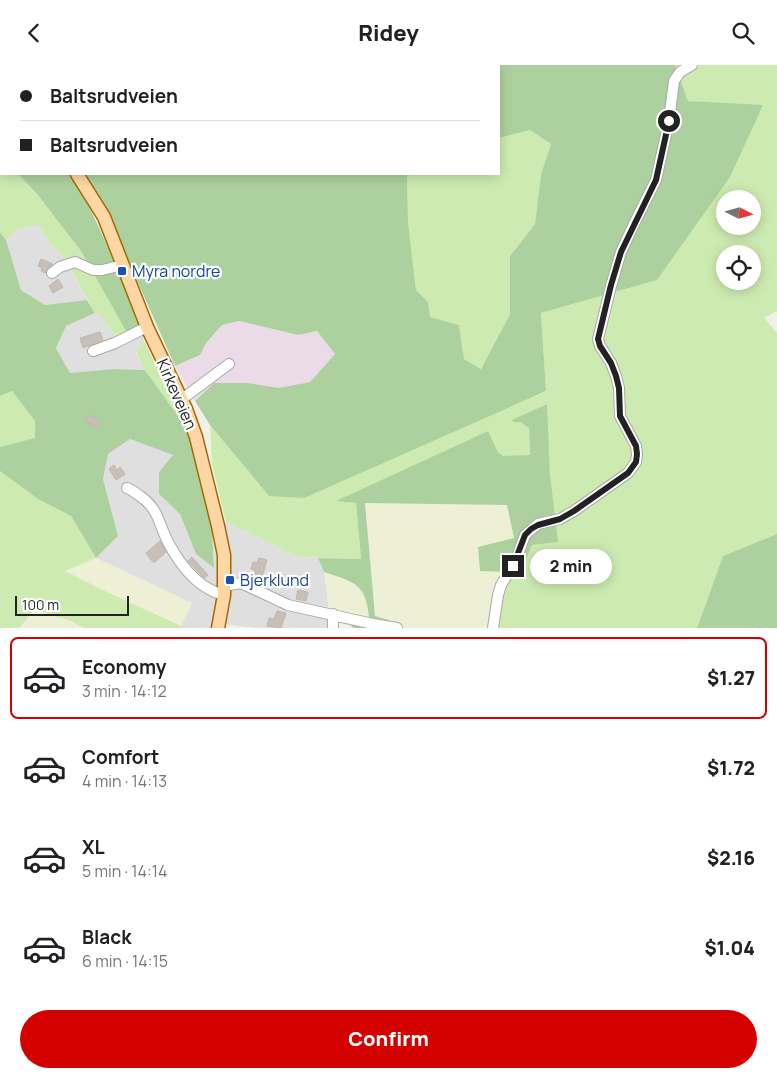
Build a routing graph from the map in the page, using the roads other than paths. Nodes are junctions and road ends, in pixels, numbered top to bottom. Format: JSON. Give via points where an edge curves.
{"nodes":[{"id":1,"x":692,"y":65,"type":"edge"},
{"id":2,"x":78,"y":175,"type":"edge"},
{"id":3,"x":123,"y":265,"type":"junction"},
{"id":4,"x":52,"y":273,"type":"dead end"},
{"id":5,"x":148,"y":327,"type":"junction"},
{"id":6,"x":93,"y":351,"type":"dead end"},
{"id":7,"x":230,"y":364,"type":"dead end"},
{"id":8,"x":182,"y":399,"type":"junction"},
{"id":9,"x":127,"y":488,"type":"dead end"},
{"id":10,"x":224,"y":590,"type":"junction"},
{"id":11,"x":333,"y":614,"type":"junction"},
{"id":12,"x":218,"y":628,"type":"edge"},
{"id":13,"x":333,"y":628,"type":"edge"},
{"id":14,"x":397,"y":628,"type":"edge"},
{"id":15,"x":493,"y":628,"type":"edge"}],
"edges":[{"from":1,"to":15,"type":"lane","via":[[680,72],[674,81],[656,180],[621,252],[598,339],[616,376],[620,416],[636,446],[636,462],[628,473],[574,511],[538,525],[525,535],[498,595]]},
{"from":2,"to":3,"type":"main road","name":"Kirkeveien","via":[[104,217]]},
{"from":3,"to":4,"type":"lane","via":[[94,270],[74,262]]},
{"from":3,"to":5,"type":"main road","name":"Kirkeveien"},
{"from":5,"to":6,"type":"lane"},
{"from":5,"to":8,"type":"main road","name":"Kirkeveien"},
{"from":7,"to":8,"type":"lane"},
{"from":8,"to":10,"type":"main road","name":"Kirkeveien","via":[[196,437],[218,526],[224,555]]},
{"from":9,"to":10,"type":"lane","via":[[154,507],[169,544],[196,581],[208,590]]},
{"from":10,"to":11,"type":"lane","via":[[241,583],[288,605]]},
{"from":10,"to":12,"type":"main road","name":"Kirkeveien"},
{"from":11,"to":13,"type":"lane"},
{"from":11,"to":14,"type":"lane"}]}
